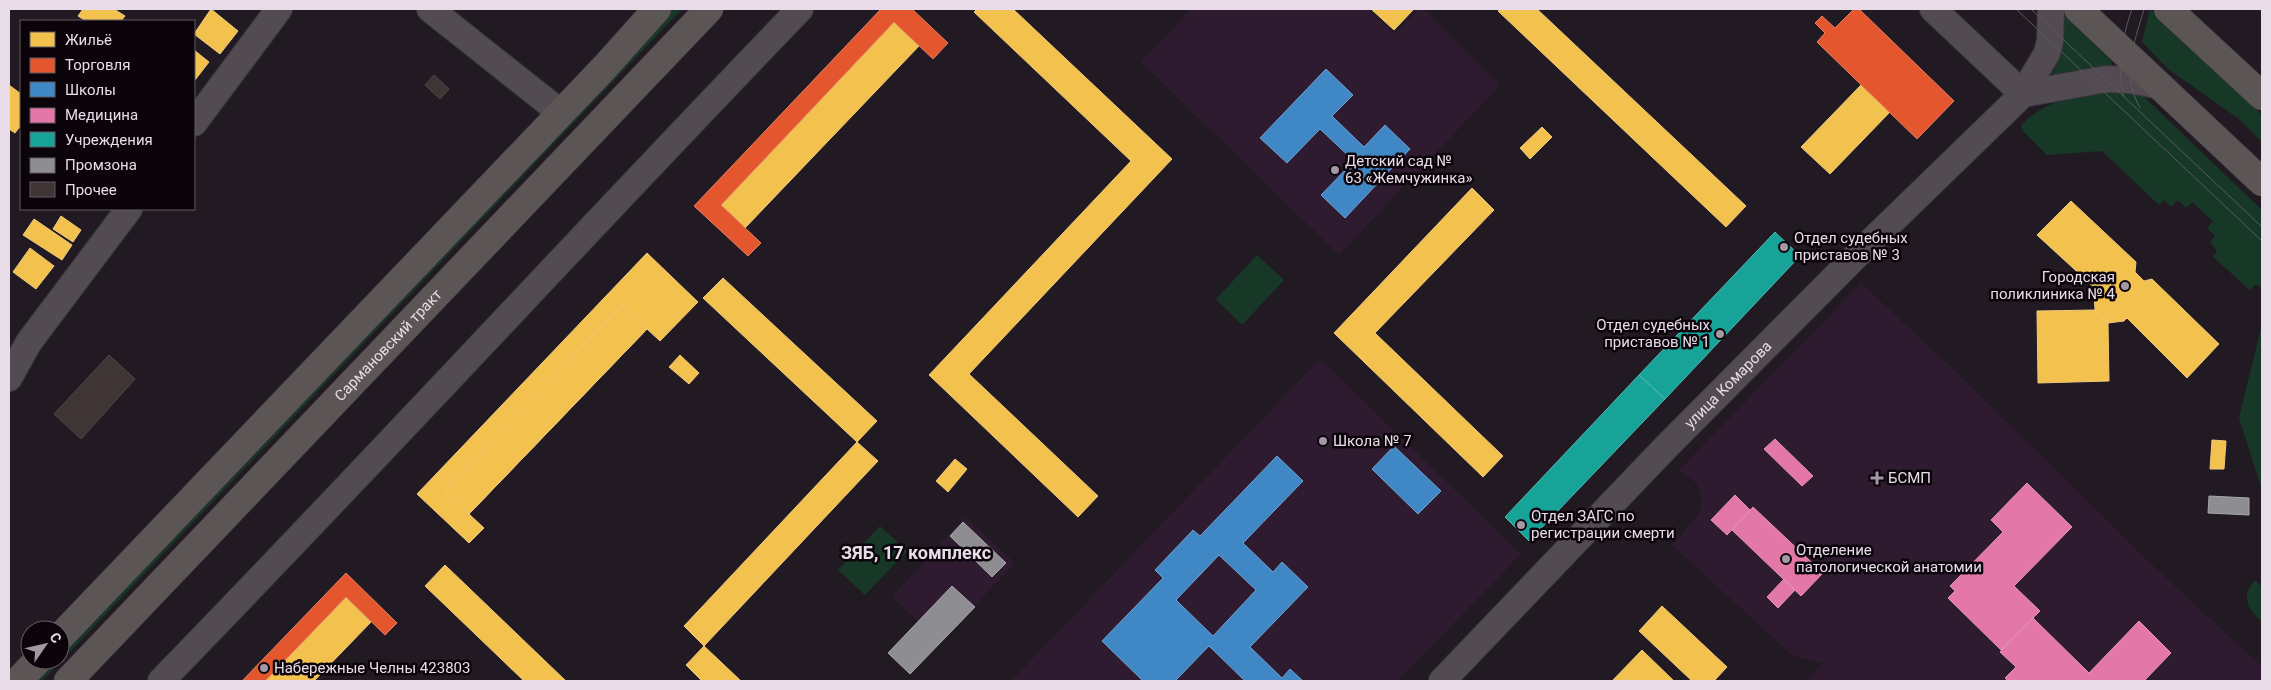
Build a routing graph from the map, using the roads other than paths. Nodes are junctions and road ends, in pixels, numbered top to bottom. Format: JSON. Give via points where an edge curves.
{"nodes":[{"id":1,"x":279,"y":9,"type":"edge"},
{"id":2,"x":430,"y":9,"type":"edge"},
{"id":3,"x":657,"y":9,"type":"edge"},
{"id":4,"x":708,"y":9,"type":"edge"},
{"id":5,"x":800,"y":9,"type":"edge"},
{"id":6,"x":1933,"y":9,"type":"edge"},
{"id":7,"x":2051,"y":9,"type":"edge"},
{"id":8,"x":2078,"y":9,"type":"edge"},
{"id":9,"x":2168,"y":9,"type":"edge"},
{"id":10,"x":2161,"y":86,"type":"junction"},
{"id":11,"x":2023,"y":94,"type":"junction"},
{"id":12,"x":2262,"y":96,"type":"edge"},
{"id":13,"x":561,"y":113,"type":"junction"},
{"id":14,"x":195,"y":122,"type":"edge"},
{"id":15,"x":2262,"y":182,"type":"edge"},
{"id":16,"x":128,"y":210,"type":"edge"},
{"id":17,"x":9,"y":378,"type":"edge"},
{"id":18,"x":70,"y":627,"type":"edge"},
{"id":19,"x":28,"y":670,"type":"edge"},
{"id":20,"x":18,"y":681,"type":"edge"},
{"id":21,"x":68,"y":681,"type":"edge"},
{"id":22,"x":161,"y":681,"type":"edge"},
{"id":23,"x":1442,"y":681,"type":"edge"}],
"edges":[{"from":1,"to":14,"type":"street"},
{"from":2,"to":13,"type":"street"},
{"from":3,"to":13,"type":"main road"},
{"from":4,"to":21,"type":"main road","name":"Сармановский тракт"},
{"from":5,"to":22,"type":"street","via":[[330,507]]},
{"from":6,"to":11,"type":"street"},
{"from":7,"to":11,"type":"street","name":"улица Комарова","via":[[2047,53]]},
{"from":8,"to":10,"type":"main road"},
{"from":9,"to":12,"type":"main road"},
{"from":10,"to":11,"type":"street","via":[[2106,79]]},
{"from":10,"to":15,"type":"main road"},
{"from":11,"to":23,"type":"street","name":"улица Комарова","via":[[1681,432]]},
{"from":13,"to":18,"type":"main road"},
{"from":16,"to":17,"type":"street","via":[[29,342]]},
{"from":19,"to":20,"type":"main road"}]}
